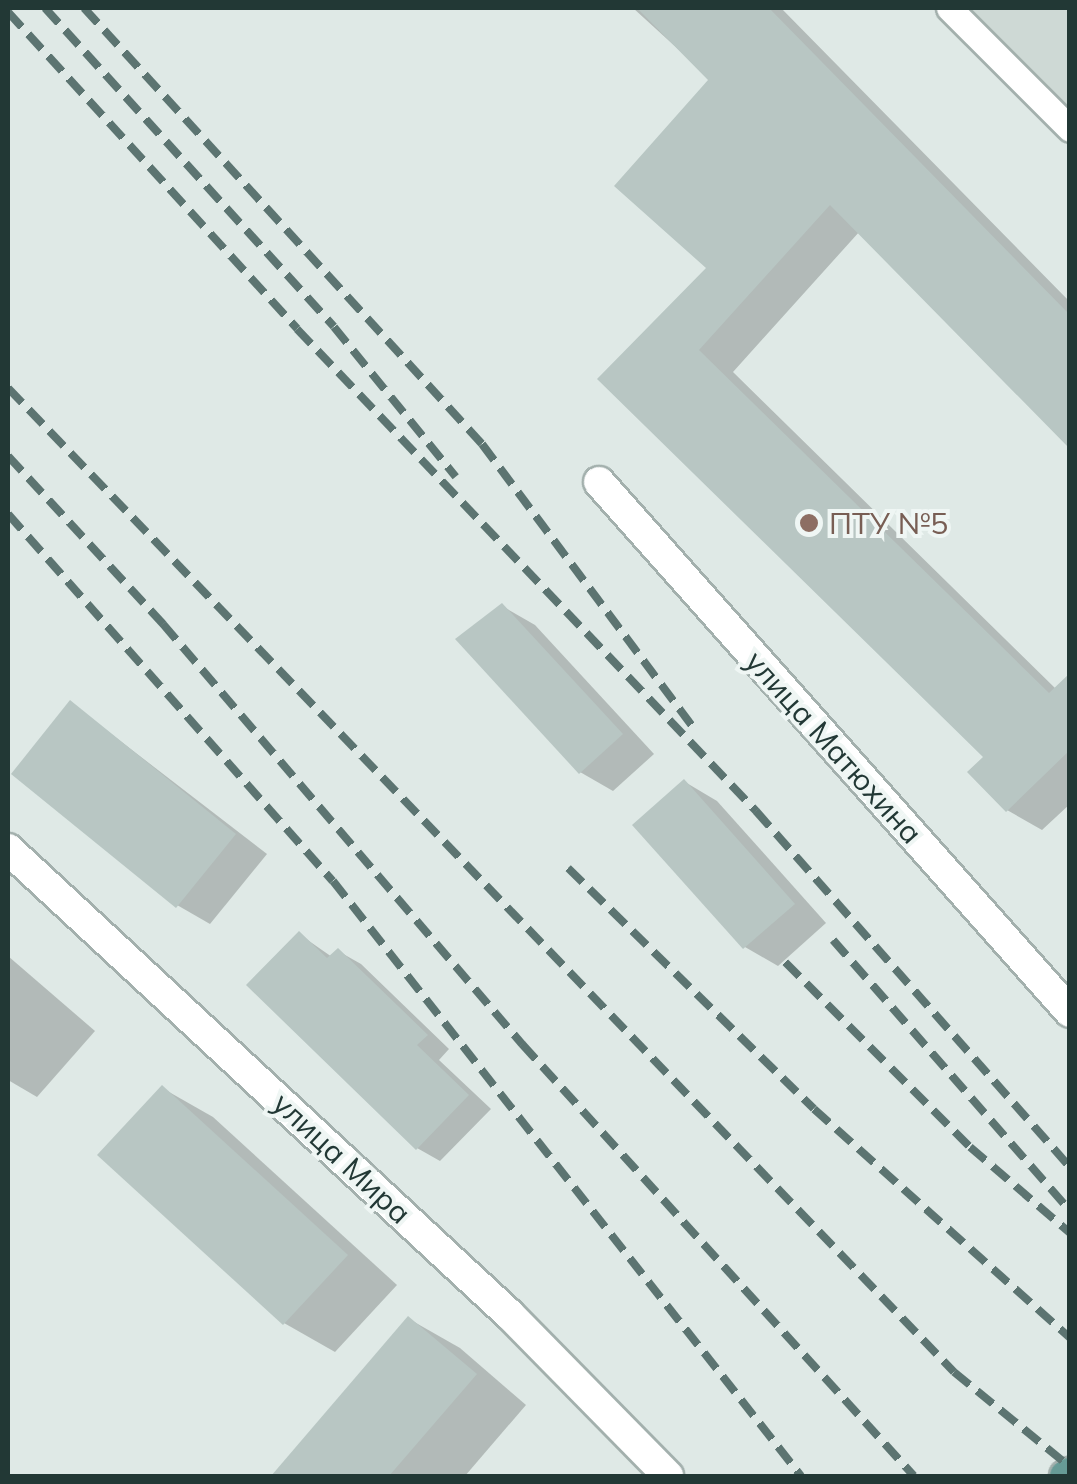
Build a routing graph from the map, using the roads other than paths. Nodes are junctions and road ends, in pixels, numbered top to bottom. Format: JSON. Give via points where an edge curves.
{"nodes":[{"id":1,"x":948,"y":8,"type":"edge"},
{"id":2,"x":1070,"y":129,"type":"edge"},
{"id":3,"x":599,"y":482,"type":"dead end"},
{"id":4,"x":8,"y":850,"type":"edge"},
{"id":5,"x":1070,"y":1012,"type":"edge"},
{"id":6,"x":668,"y":1476,"type":"edge"}],
"edges":[{"from":1,"to":2,"type":"lane"},
{"from":3,"to":5,"type":"street","name":"улица Матюхина"},
{"from":4,"to":6,"type":"street","name":"улица Мира","via":[[509,1314]]}]}
